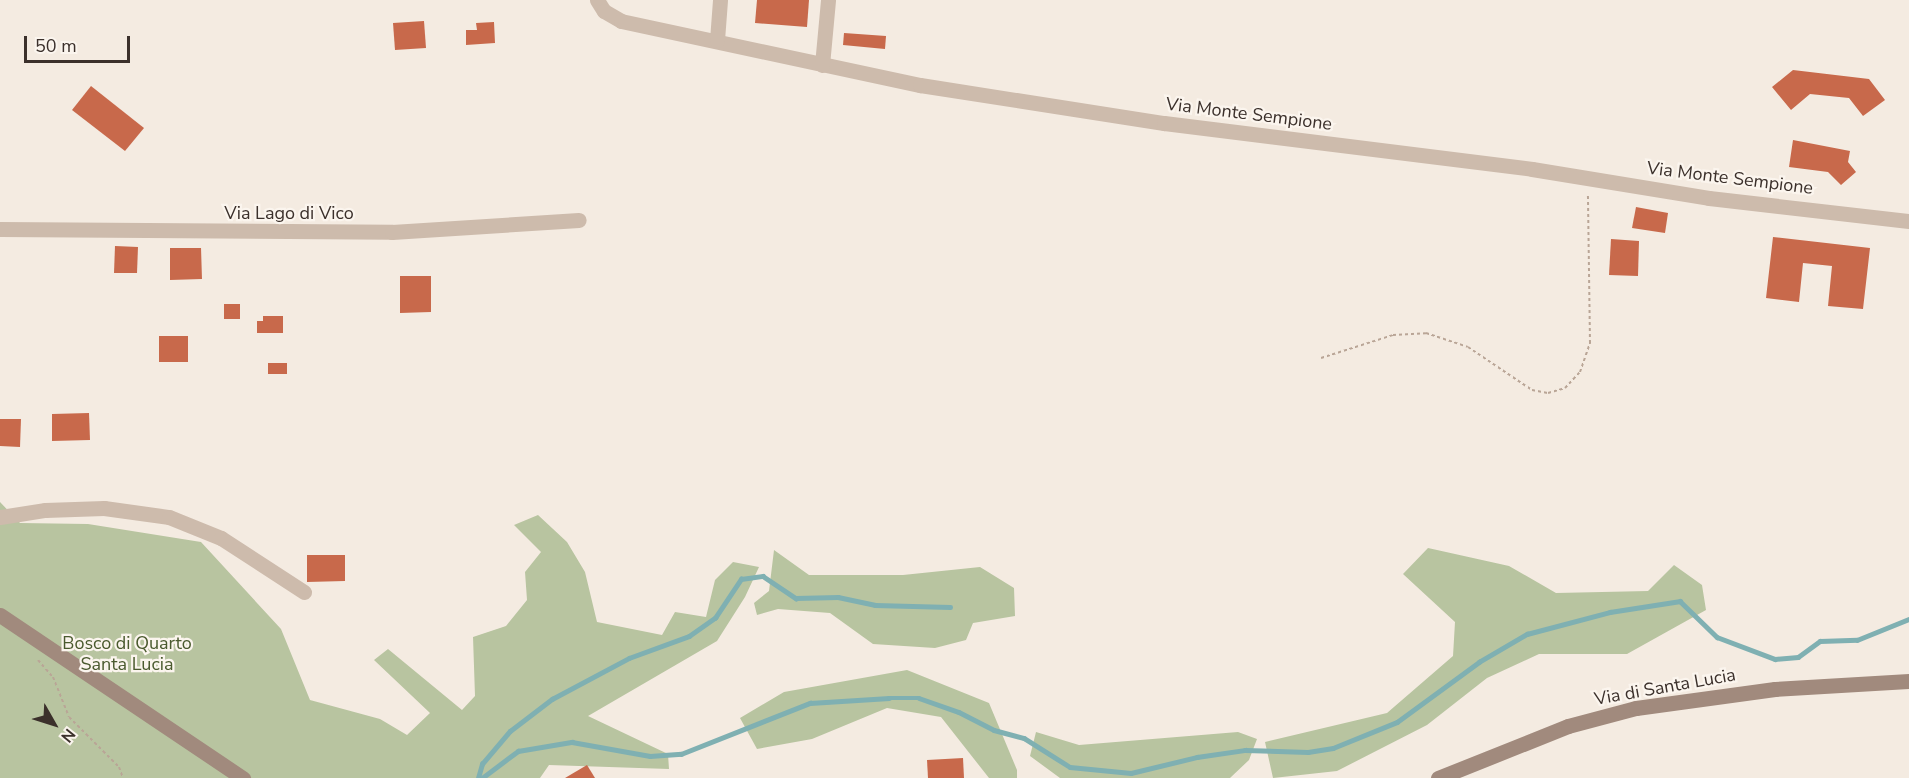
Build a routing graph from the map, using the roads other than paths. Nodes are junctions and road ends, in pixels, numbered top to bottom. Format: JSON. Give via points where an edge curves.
{"nodes":[{"id":1,"x":597,"y":0,"type":"edge"},
{"id":2,"x":720,"y":0,"type":"edge"},
{"id":3,"x":828,"y":0,"type":"edge"},
{"id":4,"x":717,"y":40,"type":"junction"},
{"id":5,"x":822,"y":65,"type":"junction"},
{"id":6,"x":579,"y":220,"type":"dead end"},
{"id":7,"x":1909,"y":221,"type":"edge"},
{"id":8,"x":0,"y":229,"type":"edge"},
{"id":9,"x":0,"y":517,"type":"edge"},
{"id":10,"x":304,"y":592,"type":"dead end"},
{"id":11,"x":0,"y":615,"type":"edge"},
{"id":12,"x":1909,"y":681,"type":"edge"},
{"id":13,"x":243,"y":778,"type":"edge"},
{"id":14,"x":1438,"y":778,"type":"edge"}],
"edges":[{"from":1,"to":4,"type":"street","name":"Via Monte Sempione","via":[[604,11],[621,21]]},
{"from":2,"to":4,"type":"street"},
{"from":3,"to":5,"type":"street"},
{"from":4,"to":5,"type":"street","name":"Via Monte Sempione"},
{"from":5,"to":7,"type":"street","name":"Via Monte Sempione","via":[[1164,123],[1588,178],[1709,198]]},
{"from":6,"to":8,"type":"street","name":"Via Lago di Vico","via":[[392,232]]},
{"from":9,"to":10,"type":"street","via":[[95,508],[169,517],[228,542]]},
{"from":11,"to":13,"type":"street"},
{"from":12,"to":14,"type":"street","name":"Via di Santa Lucia","via":[[1764,691],[1636,708],[1568,726]]}]}
